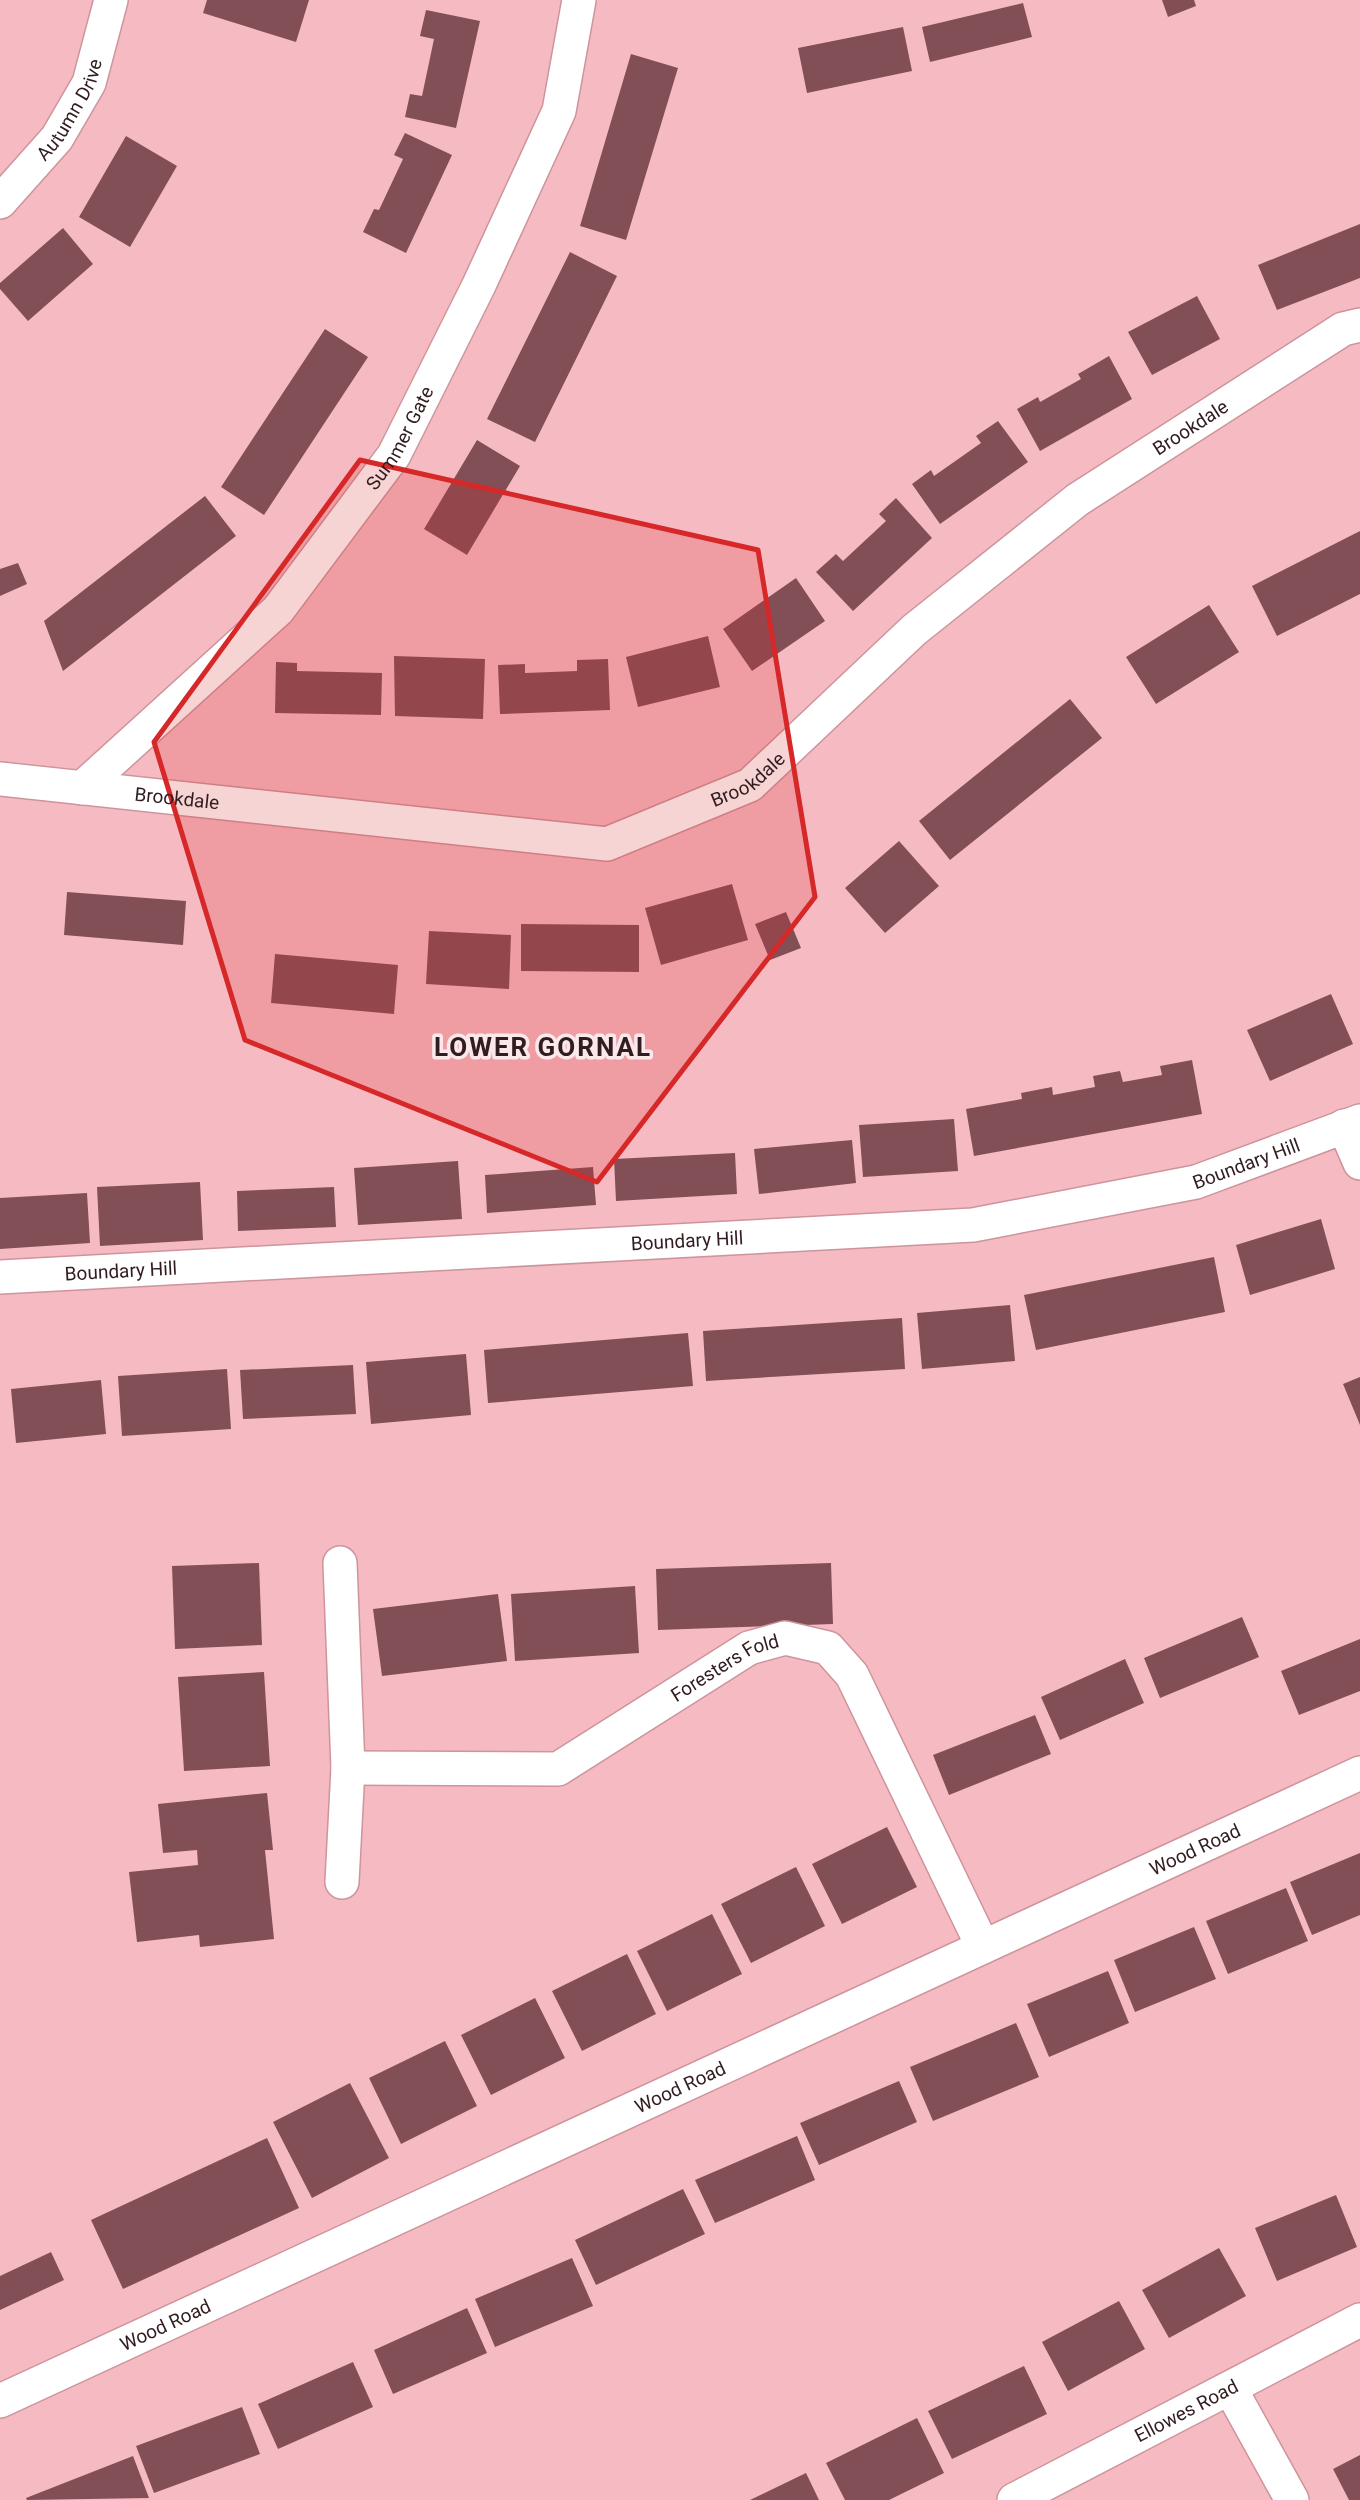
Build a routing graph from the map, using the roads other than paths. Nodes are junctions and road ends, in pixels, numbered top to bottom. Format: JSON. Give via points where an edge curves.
{"nodes":[{"id":1,"x":111,"y":0,"type":"edge"},
{"id":2,"x":579,"y":0,"type":"edge"},
{"id":3,"x":0,"y":202,"type":"edge"},
{"id":4,"x":1360,"y":324,"type":"edge"},
{"id":5,"x":0,"y":779,"type":"edge"},
{"id":6,"x":82,"y":788,"type":"junction"},
{"id":7,"x":1352,"y":1123,"type":"edge"},
{"id":8,"x":1360,"y":1163,"type":"edge"},
{"id":9,"x":0,"y":1277,"type":"edge"},
{"id":10,"x":340,"y":1563,"type":"dead end"},
{"id":11,"x":348,"y":1768,"type":"junction"},
{"id":12,"x":1360,"y":1773,"type":"edge"},
{"id":13,"x":342,"y":1882,"type":"dead end"},
{"id":14,"x":983,"y":1947,"type":"junction"},
{"id":15,"x":1360,"y":2320,"type":"edge"},
{"id":16,"x":1230,"y":2388,"type":"junction"},
{"id":17,"x":0,"y":2401,"type":"edge"},
{"id":18,"x":1014,"y":2500,"type":"edge"},
{"id":19,"x":1292,"y":2500,"type":"edge"}],
"edges":[{"from":1,"to":3,"type":"street","name":"Autumn Drive","via":[[89,83],[57,138]]},
{"from":2,"to":6,"type":"street","name":"Summer Gate","via":[[559,111],[394,455],[278,610]]},
{"from":4,"to":6,"type":"street","name":"Brookdale","via":[[1343,329],[1077,500],[914,630],[750,785],[607,844]]},
{"from":5,"to":6,"type":"street","name":"Brookdale"},
{"from":7,"to":8,"type":"street"},
{"from":7,"to":9,"type":"street","name":"Boundary Hill","via":[[1196,1182],[973,1225]]},
{"from":10,"to":11,"type":"street"},
{"from":11,"to":13,"type":"street"},
{"from":11,"to":14,"type":"street","name":"Foresters Fold","via":[[558,1769],[749,1647],[786,1638],[828,1648],[852,1675]]},
{"from":12,"to":14,"type":"street","name":"Wood Road"},
{"from":14,"to":17,"type":"street","name":"Wood Road"},
{"from":15,"to":16,"type":"street","name":"Ellowes Road"},
{"from":16,"to":18,"type":"street","name":"Ellowes Road"},
{"from":16,"to":19,"type":"street"}]}
